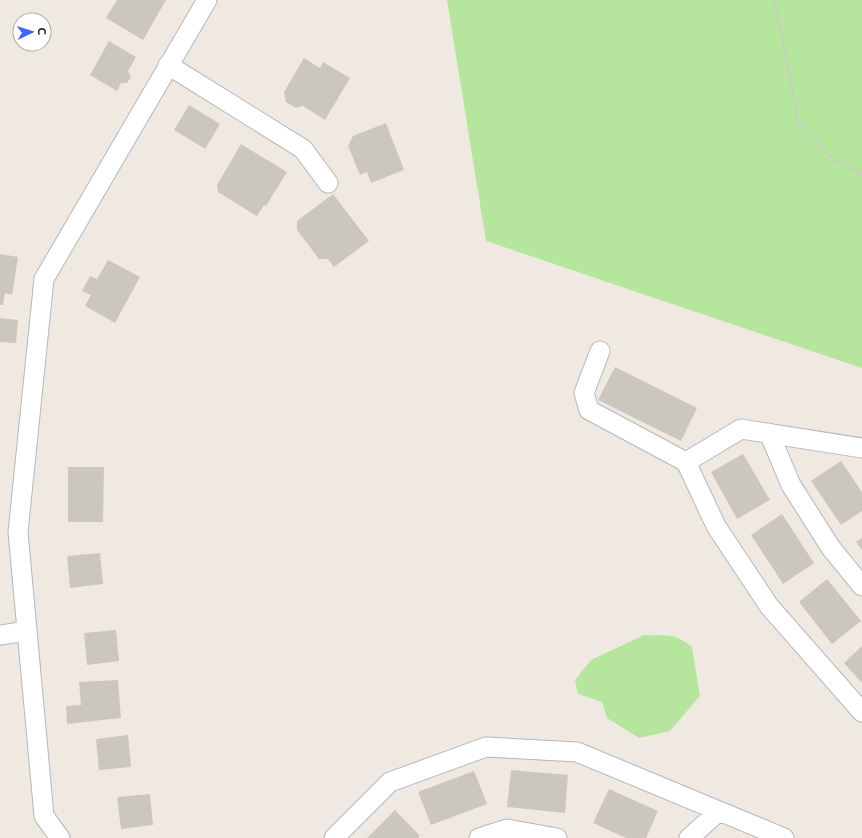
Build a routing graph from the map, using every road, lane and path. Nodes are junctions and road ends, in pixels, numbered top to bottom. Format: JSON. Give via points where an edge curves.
{"nodes":[{"id":1,"x":207,"y":0,"type":"edge"},
{"id":2,"x":774,"y":0,"type":"edge"},
{"id":3,"x":168,"y":65,"type":"junction"},
{"id":4,"x":862,"y":174,"type":"edge"},
{"id":5,"x":328,"y":183,"type":"dead end"},
{"id":6,"x":600,"y":351,"type":"dead end"},
{"id":7,"x":769,"y":434,"type":"junction"},
{"id":8,"x":862,"y":448,"type":"edge"},
{"id":9,"x":686,"y":462,"type":"junction"},
{"id":10,"x":862,"y":586,"type":"edge"},
{"id":11,"x":27,"y":631,"type":"junction"},
{"id":12,"x":0,"y":634,"type":"edge"},
{"id":13,"x":862,"y":712,"type":"edge"},
{"id":14,"x":719,"y":811,"type":"junction"},
{"id":15,"x":60,"y":838,"type":"edge"},
{"id":16,"x":334,"y":838,"type":"edge"},
{"id":17,"x":479,"y":838,"type":"edge"},
{"id":18,"x":557,"y":838,"type":"edge"},
{"id":19,"x":689,"y":838,"type":"edge"},
{"id":20,"x":784,"y":838,"type":"edge"}],
"edges":[{"from":1,"to":3,"type":"lane"},
{"from":2,"to":4,"type":"path","via":[[798,121],[833,159]]},
{"from":3,"to":5,"type":"lane","via":[[303,149]]},
{"from":3,"to":11,"type":"lane","via":[[44,279],[18,532]]},
{"from":6,"to":9,"type":"lane","via":[[584,392],[589,410]]},
{"from":7,"to":8,"type":"lane"},
{"from":7,"to":9,"type":"lane","via":[[741,429]]},
{"from":7,"to":10,"type":"lane","via":[[791,484],[831,548]]},
{"from":9,"to":13,"type":"lane","via":[[716,526],[769,606]]},
{"from":11,"to":12,"type":"lane"},
{"from":11,"to":15,"type":"lane","via":[[44,816]]},
{"from":14,"to":16,"type":"lane","via":[[577,752],[486,747],[390,782]]},
{"from":14,"to":19,"type":"lane"},
{"from":14,"to":20,"type":"lane"},
{"from":17,"to":18,"type":"lane","via":[[507,829]]}]}
